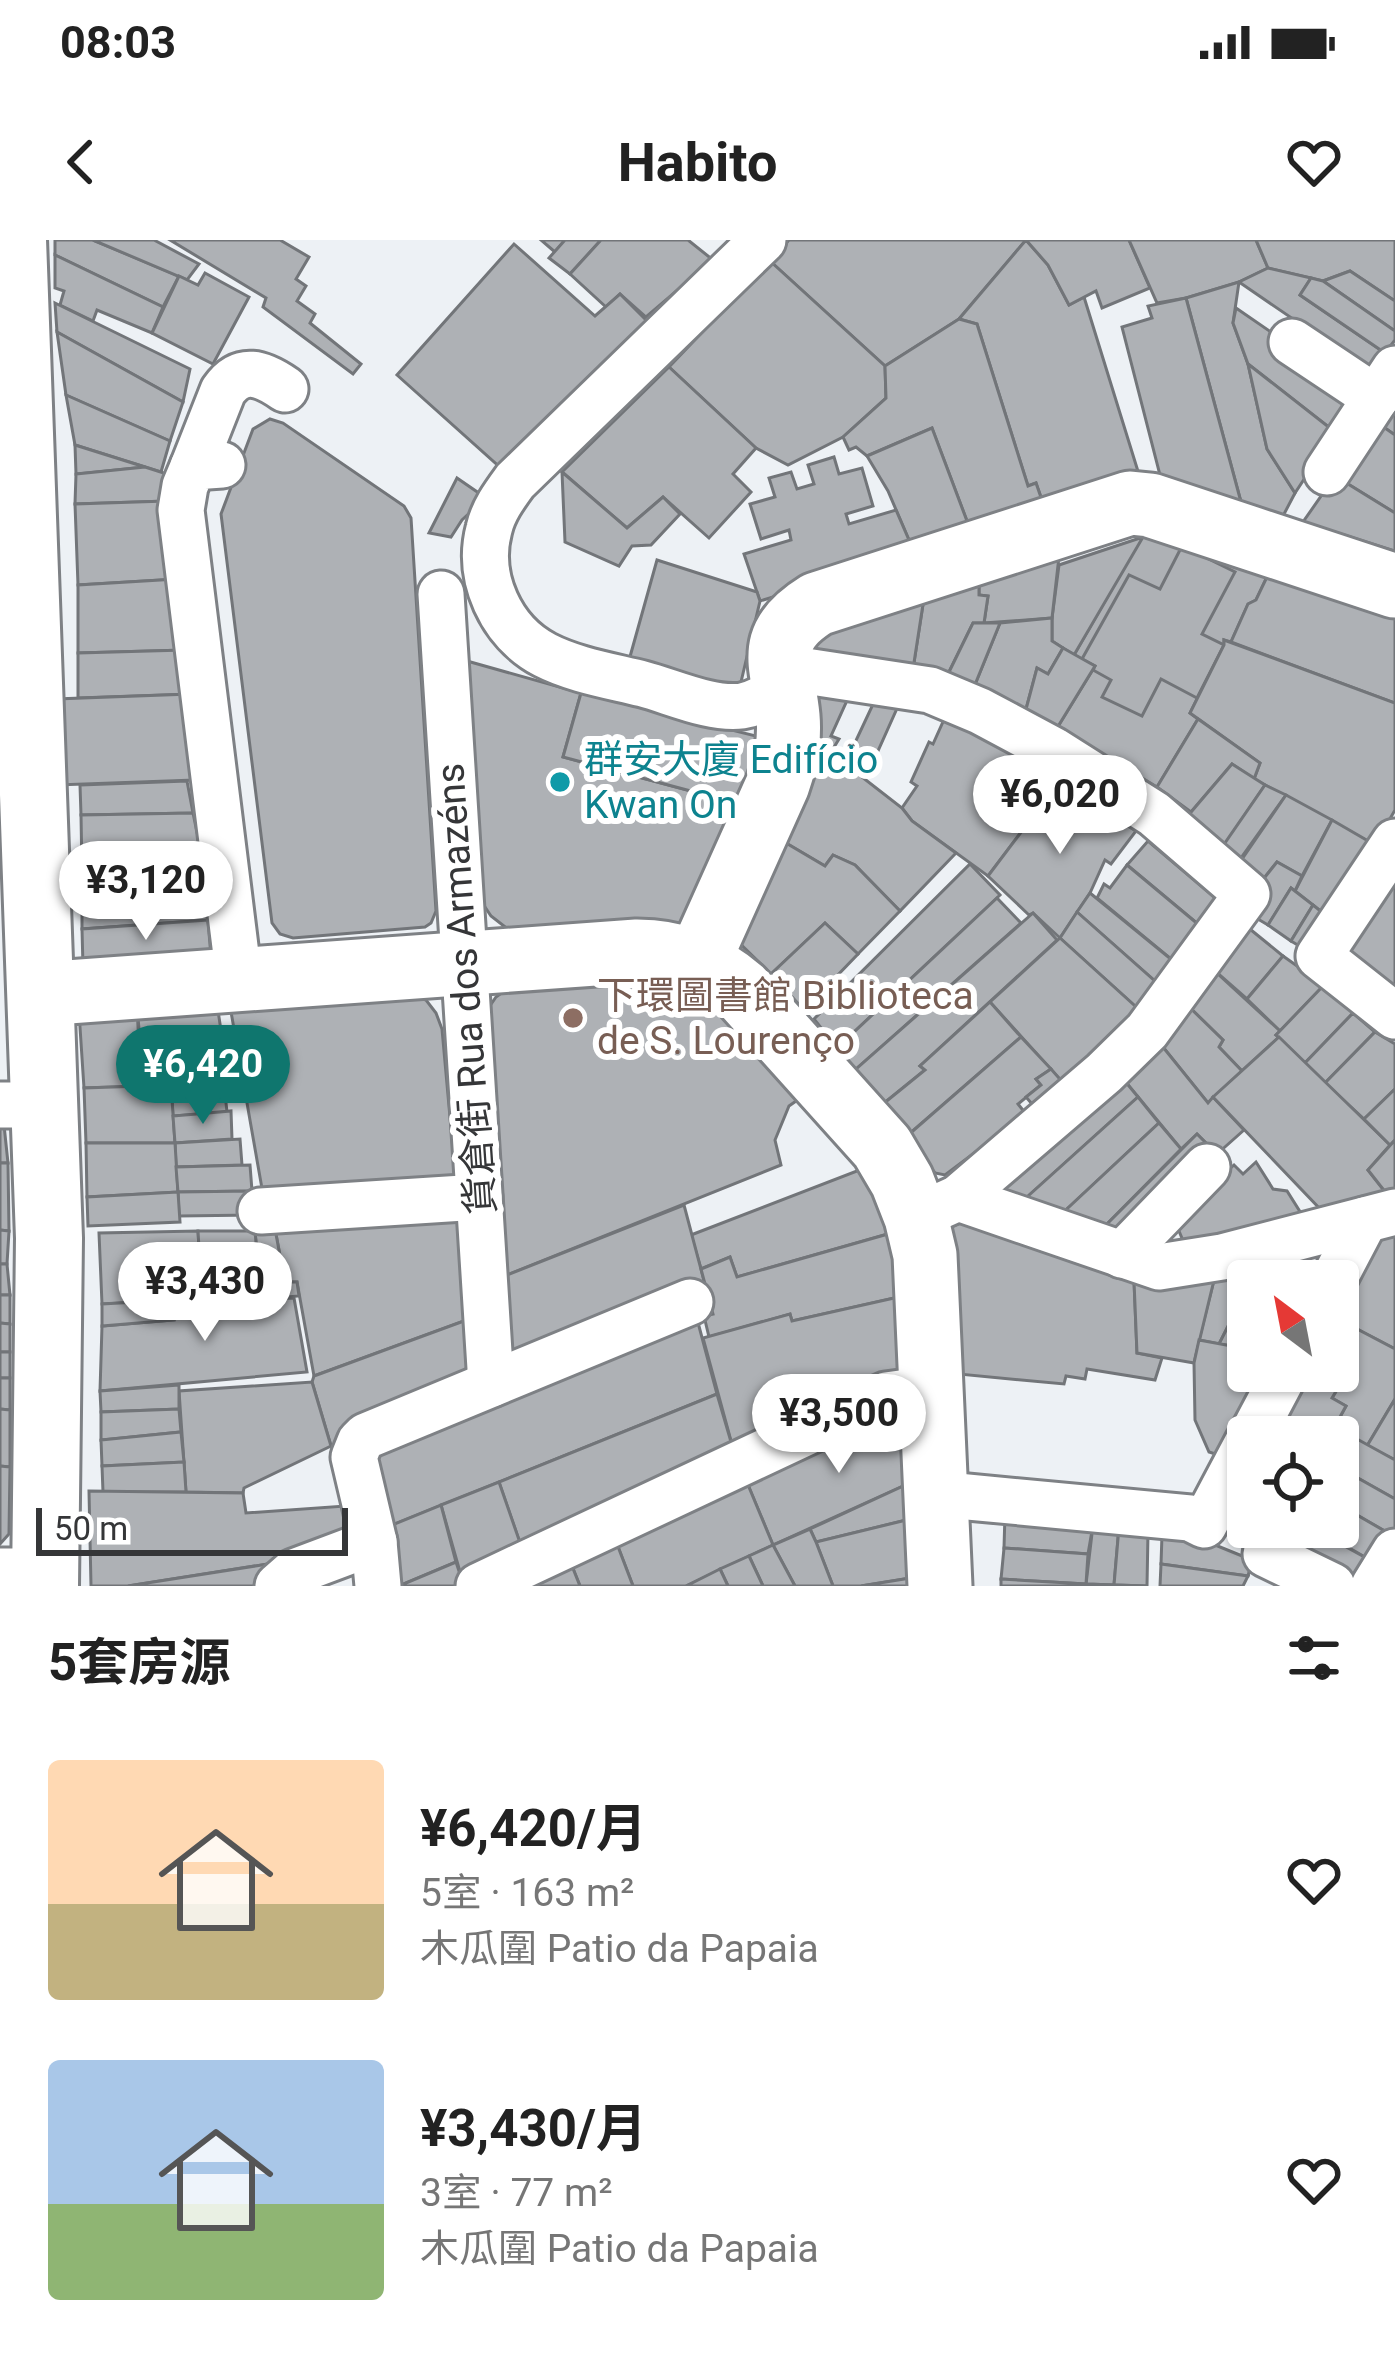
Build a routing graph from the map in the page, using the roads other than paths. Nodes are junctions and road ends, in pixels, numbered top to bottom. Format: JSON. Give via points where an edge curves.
{"nodes":[{"id":1,"x":14,"y":240,"type":"edge"},
{"id":2,"x":763,"y":240,"type":"edge"},
{"id":3,"x":1292,"y":342,"type":"dead end"},
{"id":4,"x":1385,"y":384,"type":"edge"},
{"id":5,"x":285,"y":389,"type":"dead end"},
{"id":6,"x":1327,"y":472,"type":"dead end"},
{"id":7,"x":12,"y":539,"type":"edge"},
{"id":8,"x":1395,"y":586,"type":"edge"},
{"id":9,"x":441,"y":594,"type":"dead end"},
{"id":10,"x":780,"y":675,"type":"junction"},
{"id":11,"x":1395,"y":842,"type":"edge"},
{"id":12,"x":698,"y":962,"type":"junction"},
{"id":13,"x":464,"y":963,"type":"junction"},
{"id":14,"x":239,"y":980,"type":"junction"},
{"id":15,"x":40,"y":994,"type":"junction"},
{"id":16,"x":1395,"y":1016,"type":"edge"},
{"id":17,"x":22,"y":1105,"type":"edge"},
{"id":18,"x":1207,"y":1168,"type":"dead end"},
{"id":19,"x":479,"y":1198,"type":"junction"},
{"id":20,"x":937,"y":1208,"type":"junction"},
{"id":21,"x":261,"y":1211,"type":"dead end"},
{"id":22,"x":1380,"y":1216,"type":"edge"},
{"id":23,"x":1122,"y":1255,"type":"junction"},
{"id":24,"x":1348,"y":1260,"type":"edge"},
{"id":25,"x":690,"y":1302,"type":"dead end"},
{"id":26,"x":491,"y":1384,"type":"junction"},
{"id":27,"x":931,"y":1395,"type":"junction"},
{"id":28,"x":1227,"y":1482,"type":"edge"},
{"id":29,"x":936,"y":1494,"type":"junction"},
{"id":30,"x":1395,"y":1552,"type":"edge"},
{"id":31,"x":376,"y":1564,"type":"edge"},
{"id":32,"x":1259,"y":1572,"type":"edge"},
{"id":33,"x":30,"y":1576,"type":"edge"},
{"id":34,"x":278,"y":1586,"type":"edge"},
{"id":35,"x":479,"y":1586,"type":"edge"},
{"id":36,"x":940,"y":1586,"type":"edge"},
{"id":37,"x":1332,"y":1586,"type":"edge"},
{"id":38,"x":1374,"y":1586,"type":"edge"}],
"edges":[{"from":1,"to":7,"type":"main road"},
{"from":2,"to":10,"type":"street","via":[[515,481],[489,529],[486,565],[503,616],[527,644],[559,661],[719,705],[751,704],[770,694]]},
{"from":3,"to":4,"type":"street"},
{"from":4,"to":6,"type":"street"},
{"from":5,"to":14,"type":"street","via":[[255,374],[229,382],[207,466],[184,486],[182,510]]},
{"from":7,"to":15,"type":"main road"},
{"from":8,"to":10,"type":"street","via":[[1130,503],[817,604],[786,633]]},
{"from":9,"to":13,"type":"street","name":"貨倉街 Rua dos Armazéns"},
{"from":10,"to":12,"type":"street","via":[[789,729],[782,773]]},
{"from":10,"to":20,"type":"street","via":[[930,690],[980,711],[1154,814],[1247,894],[1147,1030]]},
{"from":11,"to":16,"type":"street","via":[[1319,956]]},
{"from":12,"to":13,"type":"street","via":[[638,951]]},
{"from":12,"to":20,"type":"street","via":[[741,990],[870,1133],[902,1181]]},
{"from":13,"to":14,"type":"street"},
{"from":13,"to":19,"type":"street","name":"貨倉街 Rua dos Armazéns"},
{"from":14,"to":15,"type":"street"},
{"from":15,"to":17,"type":"main road"},
{"from":17,"to":33,"type":"main road","via":[[49,1238]]},
{"from":18,"to":23,"type":"street"},
{"from":19,"to":21,"type":"street"},
{"from":19,"to":26,"type":"street","name":"貨倉街 Rua dos Armazéns"},
{"from":20,"to":23,"type":"street"},
{"from":20,"to":27,"type":"street","via":[[925,1256]]},
{"from":22,"to":23,"type":"street","via":[[1159,1267]]},
{"from":22,"to":24,"type":"street"},
{"from":25,"to":26,"type":"street"},
{"from":26,"to":31,"type":"street","via":[[360,1442],[354,1457]]},
{"from":27,"to":29,"type":"street"},
{"from":27,"to":35,"type":"street","via":[[886,1395]]},
{"from":28,"to":29,"type":"street","via":[[1204,1525]]},
{"from":29,"to":36,"type":"street"},
{"from":30,"to":38,"type":"street"},
{"from":31,"to":34,"type":"street","via":[[294,1572]]},
{"from":32,"to":37,"type":"street"}]}
